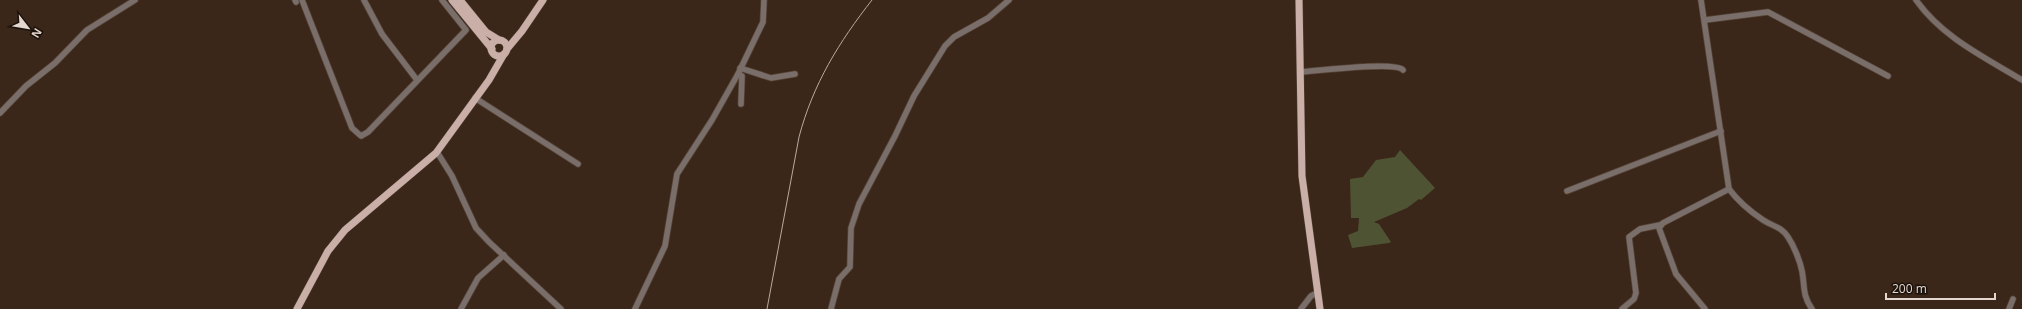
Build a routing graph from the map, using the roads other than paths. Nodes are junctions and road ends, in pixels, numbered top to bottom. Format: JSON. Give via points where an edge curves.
{"nodes":[{"id":1,"x":135,"y":0,"type":"edge"},
{"id":2,"x":302,"y":0,"type":"edge"},
{"id":3,"x":364,"y":0,"type":"edge"},
{"id":4,"x":442,"y":0,"type":"edge"},
{"id":5,"x":452,"y":0,"type":"edge"},
{"id":6,"x":460,"y":0,"type":"edge"},
{"id":7,"x":543,"y":0,"type":"edge"},
{"id":8,"x":764,"y":0,"type":"edge"},
{"id":9,"x":1010,"y":0,"type":"edge"},
{"id":10,"x":1299,"y":0,"type":"edge"},
{"id":11,"x":1702,"y":0,"type":"edge"},
{"id":12,"x":1916,"y":0,"type":"edge"},
{"id":13,"x":532,"y":15,"type":"junction"},
{"id":14,"x":1705,"y":20,"type":"junction"},
{"id":15,"x":500,"y":40,"type":"junction"},
{"id":16,"x":492,"y":50,"type":"junction"},
{"id":17,"x":505,"y":51,"type":"junction"},
{"id":18,"x":1403,"y":70,"type":"dead end"},
{"id":19,"x":739,"y":71,"type":"junction"},
{"id":20,"x":1301,"y":72,"type":"junction"},
{"id":21,"x":795,"y":74,"type":"dead end"},
{"id":22,"x":1888,"y":76,"type":"dead end"},
{"id":23,"x":418,"y":80,"type":"junction"},
{"id":24,"x":2022,"y":80,"type":"edge"},
{"id":25,"x":476,"y":97,"type":"junction"},
{"id":26,"x":741,"y":104,"type":"dead end"},
{"id":27,"x":0,"y":113,"type":"edge"},
{"id":28,"x":1721,"y":130,"type":"junction"},
{"id":29,"x":437,"y":152,"type":"junction"},
{"id":30,"x":578,"y":164,"type":"dead end"},
{"id":31,"x":1729,"y":189,"type":"junction"},
{"id":32,"x":1568,"y":192,"type":"dead end"},
{"id":33,"x":1660,"y":225,"type":"junction"},
{"id":34,"x":504,"y":256,"type":"junction"},
{"id":35,"x":1317,"y":293,"type":"junction"},
{"id":36,"x":2013,"y":299,"type":"dead end"},
{"id":37,"x":297,"y":309,"type":"edge"},
{"id":38,"x":461,"y":309,"type":"edge"},
{"id":39,"x":562,"y":309,"type":"edge"},
{"id":40,"x":635,"y":309,"type":"edge"},
{"id":41,"x":831,"y":309,"type":"edge"},
{"id":42,"x":1301,"y":309,"type":"edge"},
{"id":43,"x":1320,"y":309,"type":"edge"},
{"id":44,"x":1622,"y":309,"type":"edge"},
{"id":45,"x":1705,"y":309,"type":"edge"},
{"id":46,"x":1812,"y":309,"type":"edge"},
{"id":47,"x":2009,"y":309,"type":"edge"}],
"edges":[{"from":1,"to":27,"type":"street","via":[[87,30]]},
{"from":2,"to":23,"type":"street","via":[[355,132],[364,135]]},
{"from":3,"to":23,"type":"street","via":[[382,34]]},
{"from":4,"to":23,"type":"street","via":[[466,30]]},
{"from":5,"to":16,"type":"main road"},
{"from":6,"to":15,"type":"main road","via":[[486,32]]},
{"from":7,"to":13,"type":"main road"},
{"from":8,"to":19,"type":"street","via":[[763,22]]},
{"from":9,"to":41,"type":"street","via":[[988,18],[954,37],[945,46],[914,96],[859,204],[852,228],[850,266],[840,279]]},
{"from":10,"to":20,"type":"main road"},
{"from":11,"to":14,"type":"street"},
{"from":12,"to":24,"type":"street","via":[[1947,34]]},
{"from":13,"to":15,"type":"main road","via":[[518,33]]},
{"from":13,"to":17,"type":"main road","via":[[520,35]]},
{"from":14,"to":22,"type":"street","via":[[1768,12]]},
{"from":14,"to":28,"type":"street"},
{"from":15,"to":16,"type":"main road","via":[[493,43]]},
{"from":15,"to":17,"type":"main road","via":[[505,42]]},
{"from":16,"to":17,"type":"main road","via":[[499,55]]},
{"from":16,"to":25,"type":"main road","via":[[492,69]]},
{"from":17,"to":25,"type":"main road"},
{"from":18,"to":20,"type":"street","via":[[1398,66],[1371,66]]},
{"from":19,"to":21,"type":"street","via":[[771,78]]},
{"from":19,"to":26,"type":"street","via":[[742,76]]},
{"from":19,"to":40,"type":"street","via":[[712,120],[677,174],[665,246]]},
{"from":20,"to":35,"type":"main road","via":[[1303,181]]},
{"from":25,"to":29,"type":"main road"},
{"from":25,"to":30,"type":"street"},
{"from":28,"to":31,"type":"street"},
{"from":28,"to":32,"type":"street"},
{"from":29,"to":34,"type":"street","via":[[452,176],[474,225]]},
{"from":29,"to":37,"type":"main road","via":[[339,235]]},
{"from":31,"to":33,"type":"street"},
{"from":31,"to":46,"type":"street","via":[[1757,216],[1788,236],[1802,271],[1804,295]]},
{"from":33,"to":44,"type":"street","via":[[1640,229],[1629,237],[1636,293],[1634,299]]},
{"from":33,"to":45,"type":"street","via":[[1660,231],[1680,281]]},
{"from":34,"to":38,"type":"street","via":[[478,278]]},
{"from":34,"to":39,"type":"street"},
{"from":35,"to":42,"type":"street","via":[[1311,296]]},
{"from":35,"to":43,"type":"main road"},
{"from":36,"to":47,"type":"street"}]}
